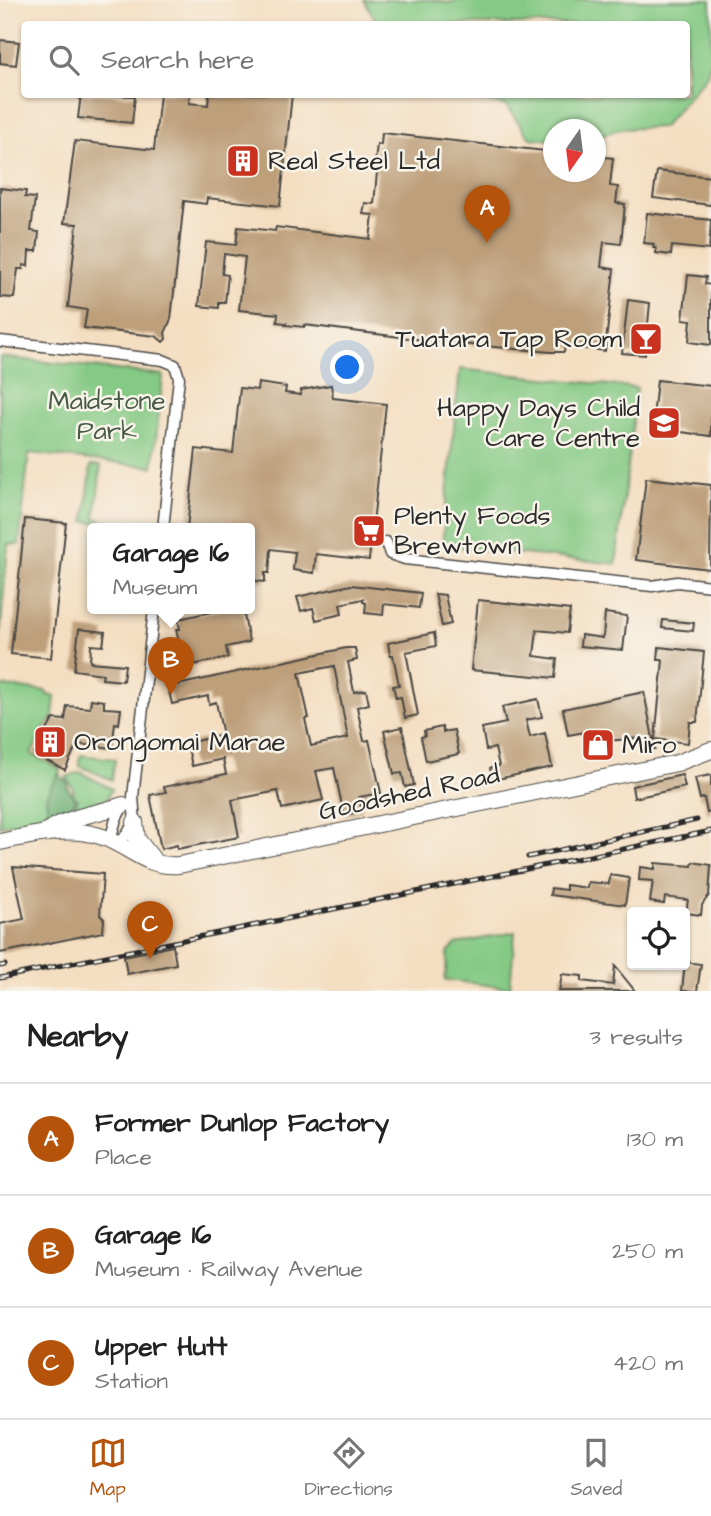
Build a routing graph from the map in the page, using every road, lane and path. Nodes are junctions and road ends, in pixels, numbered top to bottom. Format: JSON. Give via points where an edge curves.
{"nodes":[{"id":1,"x":0,"y":341,"type":"edge"},
{"id":2,"x":164,"y":523,"type":"edge"},
{"id":3,"x":386,"y":542,"type":"dead end"},
{"id":4,"x":711,"y":586,"type":"edge"},
{"id":5,"x":153,"y":614,"type":"edge"},
{"id":6,"x":711,"y":750,"type":"edge"},
{"id":7,"x":128,"y":801,"type":"junction"},
{"id":8,"x":135,"y":821,"type":"junction"},
{"id":9,"x":45,"y":833,"type":"junction"},
{"id":10,"x":0,"y":842,"type":"edge"},
{"id":11,"x":115,"y":842,"type":"junction"},
{"id":12,"x":158,"y":865,"type":"junction"}],
"edges":[{"from":1,"to":2,"type":"street","via":[[171,361],[177,366]]},
{"from":3,"to":4,"type":"street","via":[[390,554],[405,559],[652,586],[677,582]]},
{"from":5,"to":7,"type":"street"},
{"from":6,"to":12,"type":"street","name":"Goodshed Road","via":[[677,763],[183,865]]},
{"from":7,"to":8,"type":"street"},
{"from":7,"to":9,"type":"street","via":[[101,813],[64,820]]},
{"from":7,"to":11,"type":"street"},
{"from":8,"to":11,"type":"street"},
{"from":8,"to":12,"type":"street","via":[[140,846]]},
{"from":9,"to":10,"type":"street"},
{"from":9,"to":11,"type":"street","via":[[76,832]]},
{"from":11,"to":12,"type":"street"}]}
